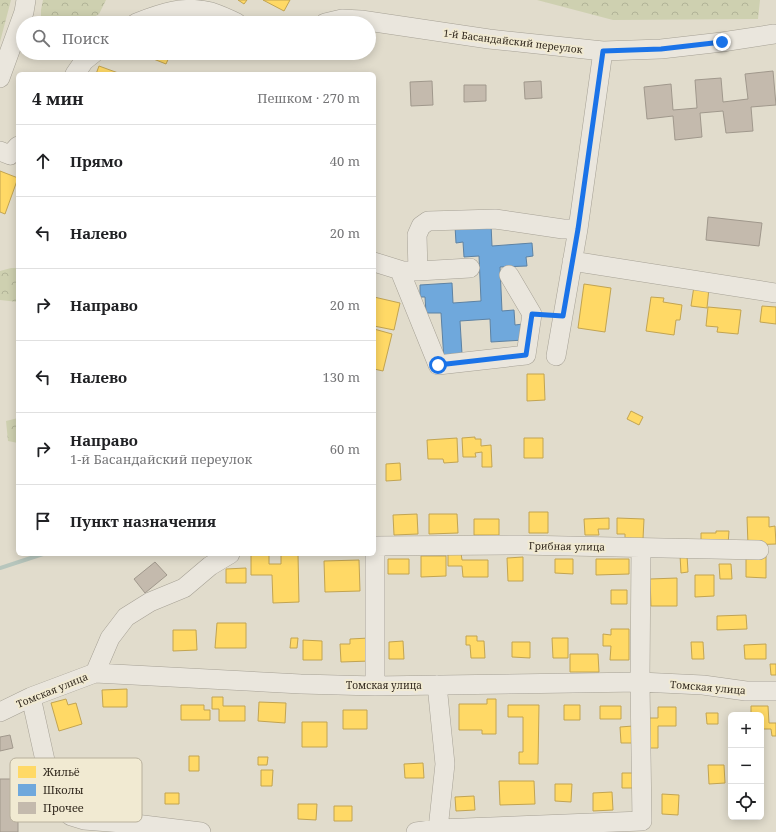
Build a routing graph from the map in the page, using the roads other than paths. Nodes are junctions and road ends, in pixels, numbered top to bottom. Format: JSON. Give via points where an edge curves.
{"nodes":[{"id":1,"x":26,"y":0,"type":"edge"},
{"id":2,"x":23,"y":16,"type":"edge"},
{"id":3,"x":155,"y":16,"type":"edge"},
{"id":4,"x":221,"y":16,"type":"edge"},
{"id":5,"x":376,"y":22,"type":"edge"},
{"id":6,"x":16,"y":34,"type":"edge"},
{"id":7,"x":774,"y":34,"type":"dead end"},
{"id":8,"x":603,"y":51,"type":"junction"},
{"id":9,"x":85,"y":60,"type":"edge"},
{"id":10,"x":76,"y":72,"type":"edge"},
{"id":11,"x":0,"y":78,"type":"edge"},
{"id":12,"x":578,"y":229,"type":"junction"},
{"id":13,"x":572,"y":261,"type":"junction"},
{"id":14,"x":376,"y":262,"type":"edge"},
{"id":15,"x":470,"y":268,"type":"dead end"},
{"id":16,"x":411,"y":271,"type":"junction"},
{"id":17,"x":509,"y":275,"type":"dead end"},
{"id":18,"x":776,"y":293,"type":"edge"},
{"id":19,"x":532,"y":314,"type":"junction"},
{"id":20,"x":563,"y":316,"type":"junction"},
{"id":21,"x":556,"y":356,"type":"dead end"},
{"id":22,"x":376,"y":546,"type":"edge"},
{"id":23,"x":641,"y":548,"type":"junction"},
{"id":24,"x":759,"y":550,"type":"dead end"},
{"id":25,"x":227,"y":556,"type":"edge"},
{"id":26,"x":375,"y":556,"type":"edge"},
{"id":27,"x":95,"y":673,"type":"junction"},
{"id":28,"x":640,"y":682,"type":"junction"},
{"id":29,"x":437,"y":685,"type":"junction"},
{"id":30,"x":375,"y":686,"type":"junction"},
{"id":31,"x":776,"y":691,"type":"edge"},
{"id":32,"x":31,"y":697,"type":"junction"},
{"id":33,"x":0,"y":712,"type":"edge"},
{"id":34,"x":44,"y":758,"type":"edge"},
{"id":35,"x":97,"y":822,"type":"edge"},
{"id":36,"x":135,"y":828,"type":"edge"},
{"id":37,"x":438,"y":829,"type":"junction"},
{"id":38,"x":201,"y":832,"type":"edge"},
{"id":39,"x":416,"y":832,"type":"edge"}],
"edges":[{"from":1,"to":2,"type":"street"},
{"from":3,"to":4,"type":"street","via":[[182,9],[212,12]]},
{"from":5,"to":8,"type":"street","name":"1-й Басандайский переулок","via":[[489,39]]},
{"from":6,"to":11,"type":"street"},
{"from":7,"to":8,"type":"street","name":"1-й Басандайский переулок","via":[[661,49]]},
{"from":8,"to":12,"type":"street"},
{"from":9,"to":10,"type":"street"},
{"from":12,"to":13,"type":"street"},
{"from":12,"to":16,"type":"street","via":[[495,219],[428,222],[421,226],[417,235]]},
{"from":13,"to":18,"type":"street"},
{"from":13,"to":20,"type":"street"},
{"from":14,"to":16,"type":"street"},
{"from":15,"to":16,"type":"street"},
{"from":16,"to":19,"type":"street","via":[[402,276],[438,365],[526,355]]},
{"from":17,"to":19,"type":"street"},
{"from":19,"to":20,"type":"street"},
{"from":20,"to":21,"type":"street"},
{"from":22,"to":23,"type":"street","name":"Грибная улица","via":[[520,545]]},
{"from":23,"to":24,"type":"street","name":"Грибная улица"},
{"from":23,"to":28,"type":"street"},
{"from":25,"to":27,"type":"street","via":[[184,588],[150,602],[126,617],[110,638]]},
{"from":26,"to":30,"type":"street"},
{"from":27,"to":30,"type":"street","name":"Томская улица"},
{"from":27,"to":32,"type":"street","name":"Томская улица"},
{"from":28,"to":29,"type":"street","name":"Томская улица"},
{"from":28,"to":31,"type":"street","name":"Томская улица"},
{"from":28,"to":37,"type":"street","via":[[642,821]]},
{"from":29,"to":30,"type":"street","name":"Томская улица"},
{"from":29,"to":37,"type":"street","via":[[445,764]]},
{"from":32,"to":33,"type":"street","name":"Томская улица"},
{"from":32,"to":34,"type":"street"},
{"from":35,"to":36,"type":"street"},
{"from":36,"to":38,"type":"street"},
{"from":37,"to":39,"type":"street"}]}
